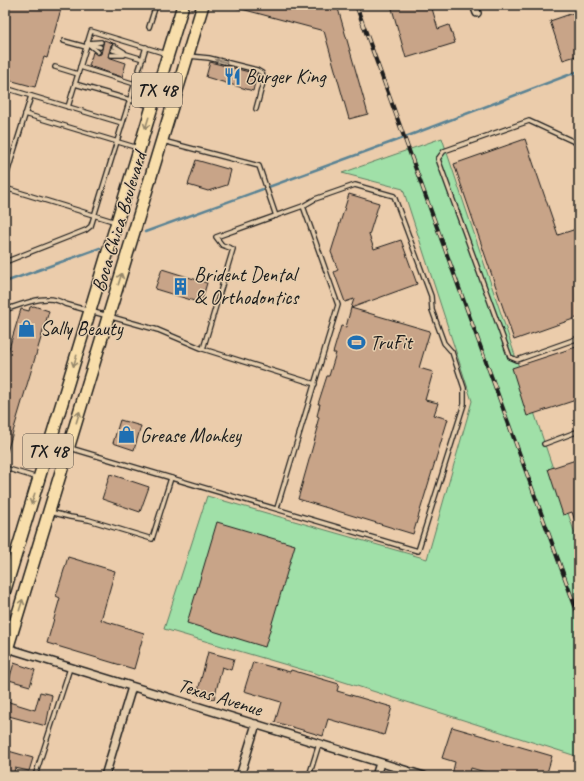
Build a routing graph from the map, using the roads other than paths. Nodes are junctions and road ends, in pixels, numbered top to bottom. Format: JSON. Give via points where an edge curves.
{"nodes":[{"id":1,"x":156,"y":5,"type":"edge"},
{"id":2,"x":183,"y":5,"type":"edge"},
{"id":3,"x":203,"y":5,"type":"edge"},
{"id":4,"x":474,"y":5,"type":"edge"},
{"id":5,"x":477,"y":13,"type":"dead end"},
{"id":6,"x":149,"y":27,"type":"dead end"},
{"id":7,"x":64,"y":41,"type":"dead end"},
{"id":8,"x":101,"y":42,"type":"dead end"},
{"id":9,"x":87,"y":45,"type":"junction"},
{"id":10,"x":100,"y":47,"type":"dead end"},
{"id":11,"x":146,"y":47,"type":"junction"},
{"id":12,"x":113,"y":48,"type":"dead end"},
{"id":13,"x":98,"y":52,"type":"dead end"},
{"id":14,"x":168,"y":54,"type":"junction"},
{"id":15,"x":111,"y":55,"type":"dead end"},
{"id":16,"x":129,"y":55,"type":"junction"},
{"id":17,"x":188,"y":55,"type":"junction"},
{"id":18,"x":143,"y":59,"type":"junction"},
{"id":19,"x":55,"y":67,"type":"dead end"},
{"id":20,"x":80,"y":67,"type":"junction"},
{"id":21,"x":78,"y":74,"type":"junction"},
{"id":22,"x":75,"y":84,"type":"junction"},
{"id":23,"x":135,"y":84,"type":"junction"},
{"id":24,"x":5,"y":88,"type":"edge"},
{"id":25,"x":31,"y":96,"type":"junction"},
{"id":26,"x":130,"y":100,"type":"junction"},
{"id":27,"x":68,"y":107,"type":"junction"},
{"id":28,"x":152,"y":107,"type":"junction"},
{"id":29,"x":256,"y":109,"type":"dead end"},
{"id":30,"x":25,"y":114,"type":"junction"},
{"id":31,"x":122,"y":123,"type":"junction"},
{"id":32,"x":162,"y":140,"type":"junction"},
{"id":33,"x":117,"y":142,"type":"junction"},
{"id":34,"x":579,"y":144,"type":"edge"},
{"id":35,"x":139,"y":149,"type":"junction"},
{"id":36,"x":5,"y":180,"type":"edge"},
{"id":37,"x":5,"y":188,"type":"edge"},
{"id":38,"x":303,"y":206,"type":"junction"},
{"id":39,"x":95,"y":215,"type":"junction"},
{"id":40,"x":276,"y":216,"type":"junction"},
{"id":41,"x":117,"y":222,"type":"junction"},
{"id":42,"x":5,"y":262,"type":"edge"},
{"id":43,"x":5,"y":310,"type":"edge"},
{"id":44,"x":90,"y":311,"type":"junction"},
{"id":45,"x":109,"y":316,"type":"junction"},
{"id":46,"x":579,"y":338,"type":"edge"},
{"id":47,"x":202,"y":349,"type":"junction"},
{"id":48,"x":315,"y":384,"type":"junction"},
{"id":49,"x":579,"y":431,"type":"edge"},
{"id":50,"x":544,"y":444,"type":"dead end"},
{"id":51,"x":69,"y":447,"type":"junction"},
{"id":52,"x":5,"y":468,"type":"edge"},
{"id":53,"x":39,"y":478,"type":"junction"},
{"id":54,"x":171,"y":478,"type":"junction"},
{"id":55,"x":277,"y":508,"type":"junction"},
{"id":56,"x":49,"y":511,"type":"junction"},
{"id":57,"x":7,"y":576,"type":"edge"},
{"id":58,"x":5,"y":590,"type":"edge"},
{"id":59,"x":6,"y":652,"type":"edge"},
{"id":60,"x":70,"y":668,"type":"junction"},
{"id":61,"x":132,"y":687,"type":"junction"},
{"id":62,"x":256,"y":724,"type":"junction"},
{"id":63,"x":319,"y":744,"type":"junction"},
{"id":64,"x":380,"y":763,"type":"junction"},
{"id":65,"x":35,"y":776,"type":"edge"},
{"id":66,"x":105,"y":776,"type":"edge"},
{"id":67,"x":240,"y":776,"type":"edge"},
{"id":68,"x":309,"y":776,"type":"edge"},
{"id":69,"x":376,"y":776,"type":"edge"},
{"id":70,"x":424,"y":776,"type":"edge"}],
"edges":[{"from":1,"to":6,"type":"lane"},
{"from":2,"to":14,"type":"main road","name":"Boca Chica Boulevard","number":"TX 48"},
{"from":3,"to":17,"type":"main road","name":"Boca Chica Boulevard","number":"TX 48"},
{"from":4,"to":5,"type":"street"},
{"from":7,"to":9,"type":"lane"},
{"from":8,"to":9,"type":"lane"},
{"from":9,"to":10,"type":"lane"},
{"from":9,"to":11,"type":"lane","via":[[91,32]]},
{"from":9,"to":13,"type":"lane"},
{"from":9,"to":20,"type":"lane"},
{"from":11,"to":14,"type":"lane"},
{"from":11,"to":18,"type":"lane"},
{"from":12,"to":16,"type":"lane"},
{"from":14,"to":28,"type":"main road","name":"Boca Chica Boulevard","number":"TX 48"},
{"from":15,"to":16,"type":"lane"},
{"from":16,"to":18,"type":"lane"},
{"from":29,"to":17,"type":"lane","one_way":true,"via":[[264,79],[262,73],[209,58]]},
{"from":17,"to":32,"type":"main road","name":"Boca Chica Boulevard","number":"TX 48"},
{"from":18,"to":23,"type":"lane"},
{"from":19,"to":21,"type":"lane"},
{"from":20,"to":21,"type":"lane"},
{"from":20,"to":23,"type":"lane"},
{"from":21,"to":22,"type":"lane"},
{"from":22,"to":26,"type":"lane"},
{"from":22,"to":27,"type":"lane"},
{"from":23,"to":26,"type":"lane"},
{"from":24,"to":25,"type":"lane"},
{"from":25,"to":27,"type":"lane"},
{"from":25,"to":30,"type":"lane"},
{"from":26,"to":28,"type":"lane"},
{"from":26,"to":31,"type":"lane"},
{"from":27,"to":31,"type":"lane"},
{"from":28,"to":35,"type":"main road","name":"Boca Chica Boulevard","number":"TX 48","one_way":true},
{"from":30,"to":33,"type":"lane"},
{"from":30,"to":36,"type":"lane"},
{"from":31,"to":33,"type":"lane"},
{"from":32,"to":40,"type":"lane","via":[[259,166]]},
{"from":45,"to":32,"type":"main road","name":"Boca Chica Boulevard","number":"TX 48","one_way":true},
{"from":33,"to":35,"type":"lane"},
{"from":33,"to":39,"type":"lane"},
{"from":34,"to":46,"type":"lane","via":[[529,121],[444,151],[438,159],[510,357],[517,360]]},
{"from":35,"to":41,"type":"main road","name":"Boca Chica Boulevard","number":"TX 48"},
{"from":37,"to":39,"type":"lane"},
{"from":38,"to":40,"type":"lane"},
{"from":38,"to":48,"type":"lane","via":[[338,300],[338,309]]},
{"from":38,"to":55,"type":"lane","via":[[355,185],[394,196],[431,296],[432,310],[444,343],[452,352],[465,399],[418,551]]},
{"from":39,"to":41,"type":"lane"},
{"from":39,"to":42,"type":"lane","via":[[86,230]]},
{"from":40,"to":47,"type":"lane","via":[[216,236],[222,245],[233,249]]},
{"from":41,"to":44,"type":"main road","name":"Boca Chica Boulevard","number":"TX 48"},
{"from":43,"to":44,"type":"lane","via":[[32,300],[58,299],[65,304]]},
{"from":44,"to":45,"type":"lane"},
{"from":44,"to":53,"type":"main road","name":"Boca Chica Boulevard","number":"TX 48","one_way":true},
{"from":45,"to":47,"type":"lane","via":[[158,330]]},
{"from":51,"to":45,"type":"main road","name":"Boca Chica Boulevard","number":"TX 48","one_way":true},
{"from":47,"to":48,"type":"lane"},
{"from":48,"to":55,"type":"lane"},
{"from":49,"to":50,"type":"lane"},
{"from":51,"to":54,"type":"lane"},
{"from":51,"to":56,"type":"main road","name":"Boca Chica Boulevard","number":"TX 48"},
{"from":52,"to":53,"type":"lane"},
{"from":53,"to":57,"type":"main road","name":"Boca Chica Boulevard","number":"TX 48","one_way":true},
{"from":54,"to":55,"type":"lane"},
{"from":54,"to":56,"type":"lane","via":[[152,539]]},
{"from":59,"to":56,"type":"main road","name":"Boca Chica Boulevard","number":"TX 48","one_way":true},
{"from":57,"to":58,"type":"main road","name":"Boca Chica Boulevard","number":"TX 48"},
{"from":59,"to":60,"type":"street","name":"Texas Avenue"},
{"from":60,"to":61,"type":"street","name":"Texas Avenue"},
{"from":60,"to":65,"type":"lane"},
{"from":61,"to":62,"type":"street","name":"Texas Avenue"},
{"from":61,"to":66,"type":"street"},
{"from":62,"to":63,"type":"street","name":"Texas Avenue"},
{"from":62,"to":67,"type":"street"},
{"from":63,"to":64,"type":"street","name":"Texas Avenue"},
{"from":63,"to":68,"type":"lane"},
{"from":64,"to":69,"type":"street"},
{"from":64,"to":70,"type":"street","name":"Texas Avenue"}]}
